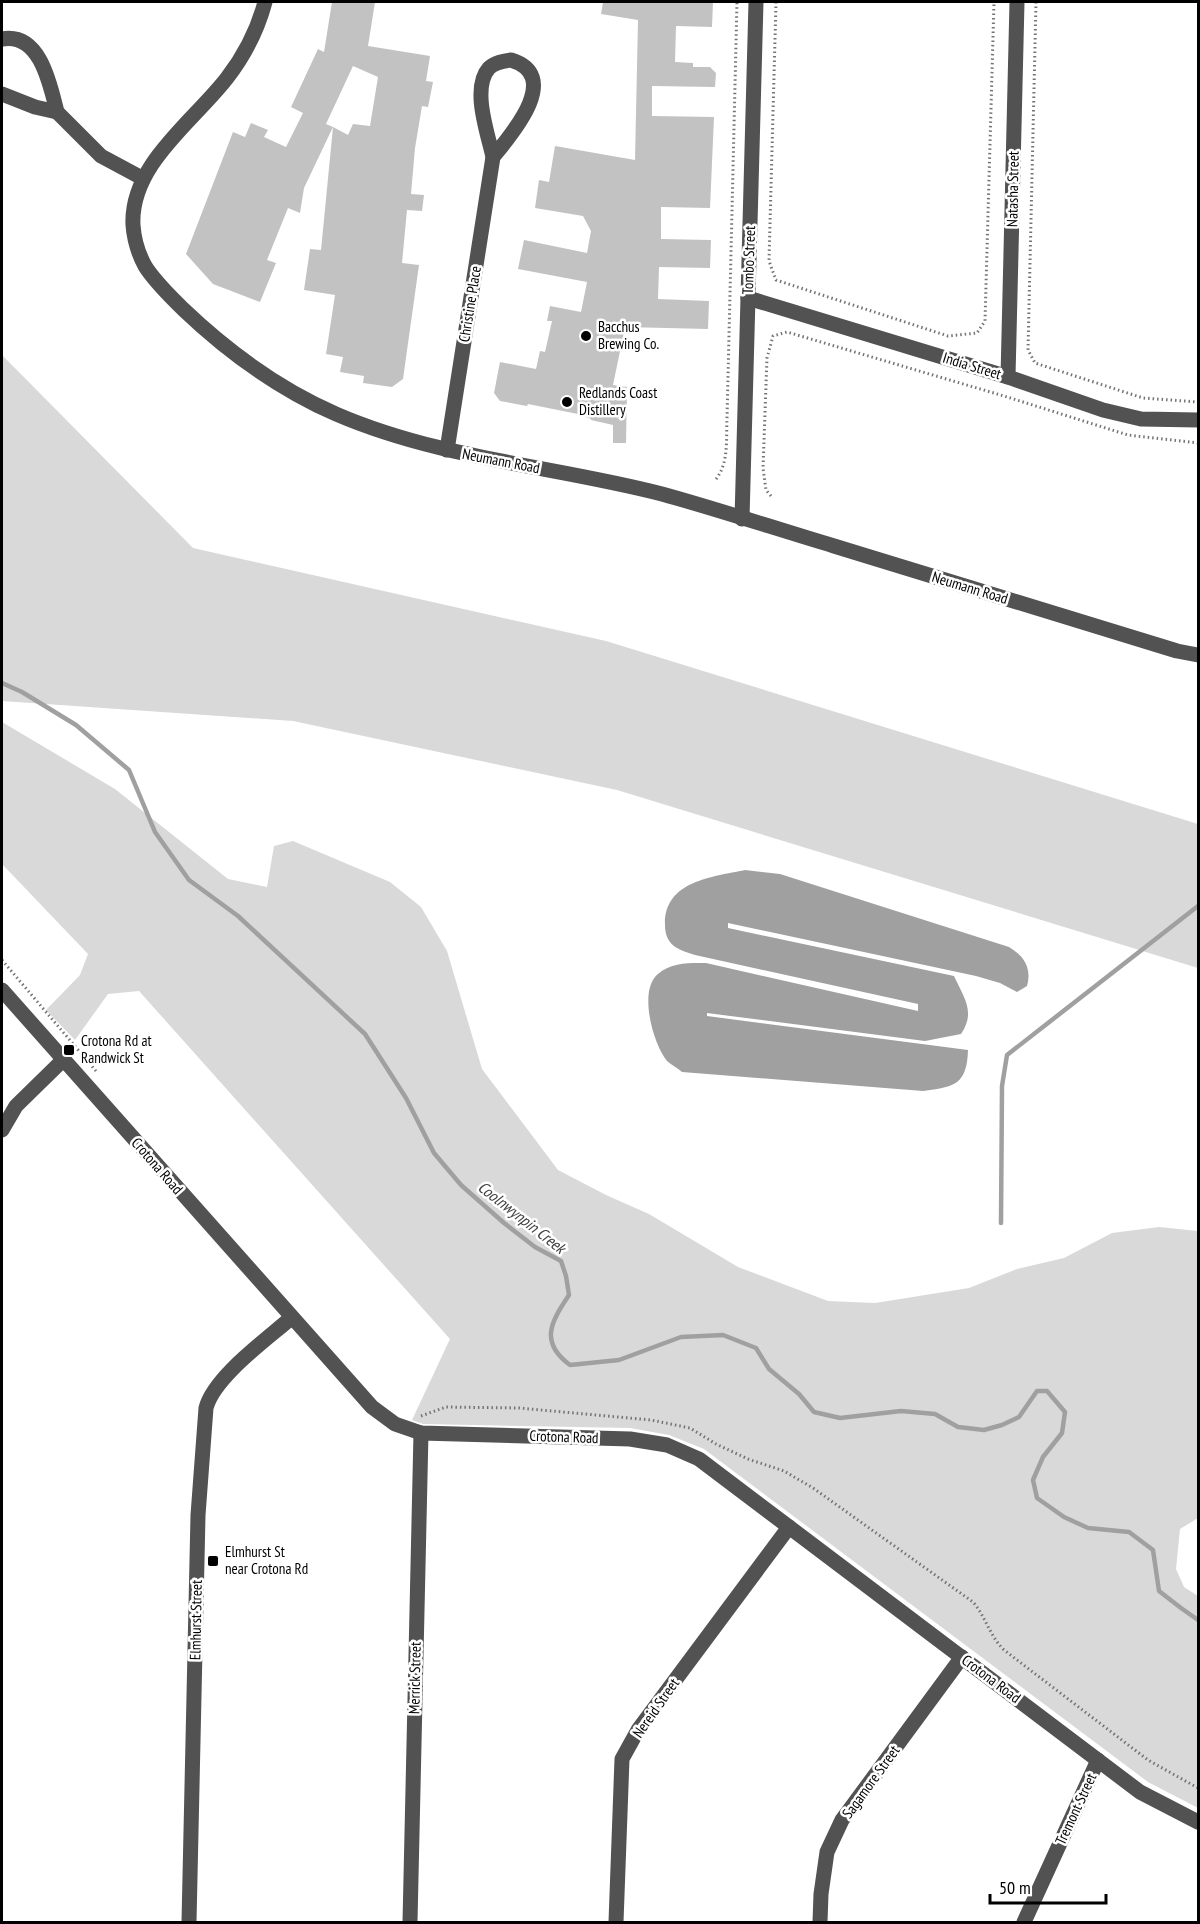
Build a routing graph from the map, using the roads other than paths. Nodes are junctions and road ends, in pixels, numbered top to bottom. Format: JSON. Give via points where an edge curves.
{"nodes":[{"id":1,"x":265,"y":2,"type":"edge"},
{"id":2,"x":756,"y":2,"type":"edge"},
{"id":3,"x":1017,"y":2,"type":"edge"},
{"id":4,"x":2,"y":39,"type":"edge"},
{"id":5,"x":2,"y":94,"type":"edge"},
{"id":6,"x":57,"y":112,"type":"junction"},
{"id":7,"x":493,"y":157,"type":"junction"},
{"id":8,"x":142,"y":178,"type":"junction"},
{"id":9,"x":748,"y":298,"type":"junction"},
{"id":10,"x":1008,"y":377,"type":"junction"},
{"id":11,"x":1198,"y":420,"type":"edge"},
{"id":12,"x":447,"y":450,"type":"junction"},
{"id":13,"x":742,"y":519,"type":"junction"},
{"id":14,"x":1198,"y":655,"type":"edge"},
{"id":15,"x":2,"y":990,"type":"edge"},
{"id":16,"x":64,"y":1059,"type":"junction"},
{"id":17,"x":2,"y":1130,"type":"edge"},
{"id":18,"x":291,"y":1318,"type":"junction"},
{"id":19,"x":421,"y":1433,"type":"junction"},
{"id":20,"x":789,"y":1527,"type":"junction"},
{"id":21,"x":962,"y":1657,"type":"junction"},
{"id":22,"x":1098,"y":1760,"type":"junction"},
{"id":23,"x":1198,"y":1822,"type":"edge"},
{"id":24,"x":189,"y":1923,"type":"edge"},
{"id":25,"x":410,"y":1923,"type":"edge"},
{"id":26,"x":616,"y":1923,"type":"edge"},
{"id":27,"x":820,"y":1923,"type":"edge"},
{"id":28,"x":1024,"y":1923,"type":"edge"}],
"edges":[{"from":1,"to":8,"type":"street","name":"Neumann Road","via":[[229,76]]},
{"from":2,"to":9,"type":"street","name":"Tombo Street"},
{"from":3,"to":10,"type":"street","name":"Natasha Street"},
{"from":4,"to":6,"type":"street","via":[[22,40],[32,48],[47,78]]},
{"from":5,"to":6,"type":"street"},
{"from":6,"to":8,"type":"street","via":[[101,156]]},
{"from":7,"to":7,"type":"street","name":"Christine Place","via":[[521,122],[533,90],[531,72],[511,60],[488,69],[481,86],[480,104]]},
{"from":7,"to":12,"type":"street","name":"Christine Place"},
{"from":8,"to":12,"type":"street","name":"Neumann Road","via":[[133,209],[137,248],[161,286],[200,325],[262,374],[331,412],[374,430]]},
{"from":9,"to":10,"type":"street","name":"India Street"},
{"from":9,"to":13,"type":"street","name":"Tombo Street"},
{"from":10,"to":11,"type":"street","name":"India Street","via":[[1102,410],[1141,418]]},
{"from":12,"to":13,"type":"street","name":"Neumann Road","via":[[661,494]]},
{"from":13,"to":14,"type":"street","name":"Neumann Road"},
{"from":15,"to":16,"type":"street","name":"Crotona Road"},
{"from":16,"to":17,"type":"street","via":[[16,1106]]},
{"from":16,"to":18,"type":"street","name":"Crotona Road"},
{"from":18,"to":19,"type":"street","name":"Crotona Road","via":[[372,1407],[395,1425]]},
{"from":18,"to":24,"type":"street","name":"Elmhurst Street","via":[[224,1377],[209,1396],[206,1408],[198,1515]]},
{"from":19,"to":20,"type":"street","name":"Crotona Road","via":[[630,1439],[667,1445],[699,1459]]},
{"from":19,"to":25,"type":"street","name":"Merrick Street"},
{"from":20,"to":21,"type":"street","name":"Crotona Road"},
{"from":20,"to":26,"type":"street","name":"Nereid Street","via":[[638,1730],[622,1759]]},
{"from":21,"to":22,"type":"street","name":"Crotona Road"},
{"from":21,"to":27,"type":"street","name":"Sagamore Street","via":[[842,1820],[827,1852]]},
{"from":22,"to":23,"type":"street","name":"Crotona Road","via":[[1140,1792]]},
{"from":22,"to":28,"type":"street","name":"Tremont Street"}]}
